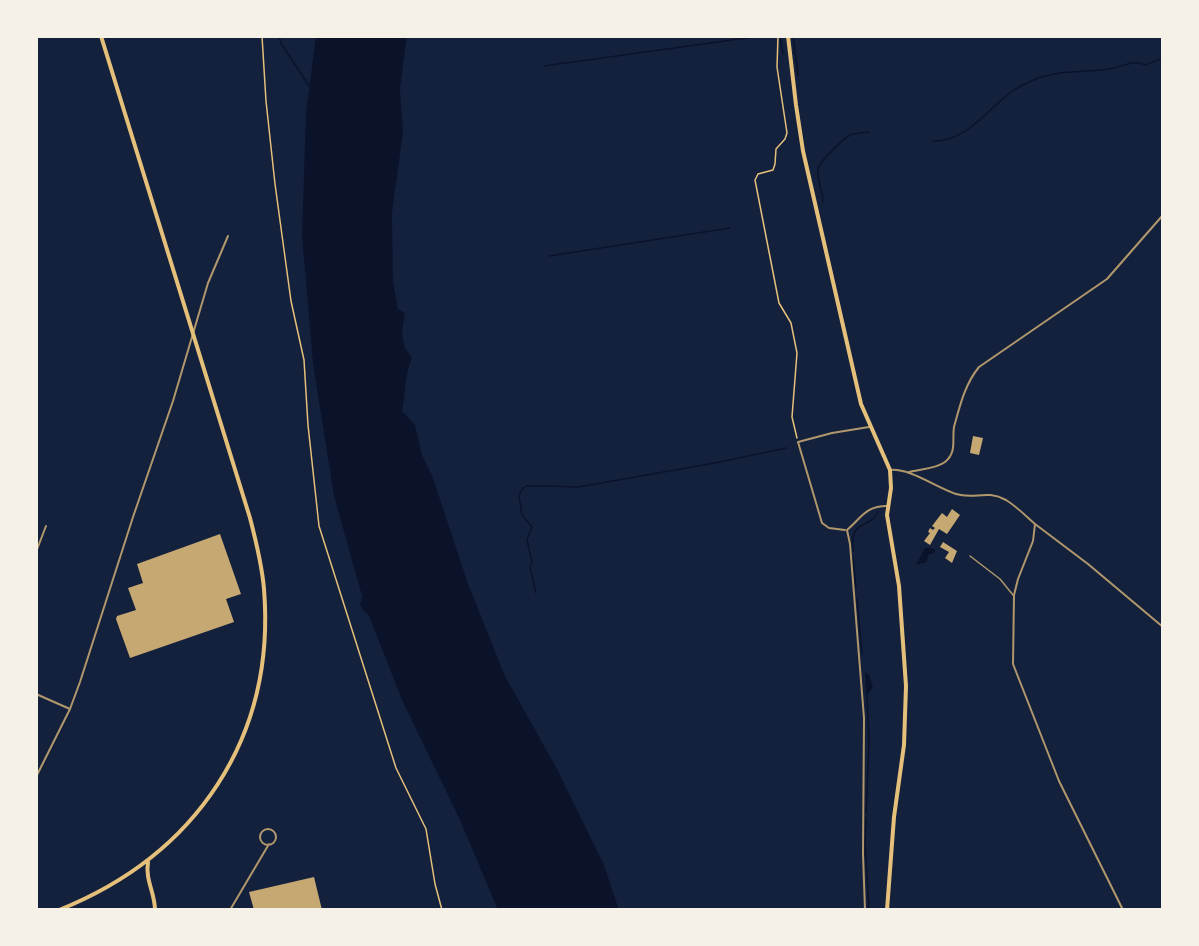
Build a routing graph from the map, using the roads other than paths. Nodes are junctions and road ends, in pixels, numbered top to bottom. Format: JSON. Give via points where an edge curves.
{"nodes":[{"id":1,"x":101,"y":36,"type":"edge"},
{"id":2,"x":788,"y":36,"type":"edge"},
{"id":3,"x":1163,"y":215,"type":"edge"},
{"id":4,"x":228,"y":236,"type":"dead end"},
{"id":5,"x":869,"y":427,"type":"junction"},
{"id":6,"x":890,"y":470,"type":"junction"},
{"id":7,"x":909,"y":472,"type":"junction"},
{"id":8,"x":887,"y":506,"type":"junction"},
{"id":9,"x":1035,"y":524,"type":"junction"},
{"id":10,"x":46,"y":526,"type":"dead end"},
{"id":11,"x":847,"y":530,"type":"junction"},
{"id":12,"x":36,"y":552,"type":"edge"},
{"id":13,"x":970,"y":556,"type":"dead end"},
{"id":14,"x":1014,"y":595,"type":"junction"},
{"id":15,"x":1163,"y":627,"type":"edge"},
{"id":16,"x":36,"y":694,"type":"edge"},
{"id":17,"x":70,"y":709,"type":"junction"},
{"id":18,"x":36,"y":777,"type":"edge"},
{"id":19,"x":268,"y":844,"type":"junction"},
{"id":20,"x":148,"y":861,"type":"junction"},
{"id":21,"x":59,"y":910,"type":"edge"},
{"id":22,"x":155,"y":910,"type":"edge"},
{"id":23,"x":230,"y":910,"type":"edge"},
{"id":24,"x":865,"y":910,"type":"edge"},
{"id":25,"x":887,"y":910,"type":"edge"},
{"id":26,"x":1123,"y":910,"type":"edge"}],
"edges":[{"from":1,"to":20,"type":"main road","via":[[250,518],[264,587],[260,681],[235,754],[195,815]]},
{"from":2,"to":5,"type":"main road","via":[[803,151]]},
{"from":3,"to":7,"type":"street","via":[[1107,279],[979,367],[965,390],[949,458],[939,465]]},
{"from":4,"to":17,"type":"street","via":[[208,283]]},
{"from":5,"to":6,"type":"main road"},
{"from":5,"to":11,"type":"street","via":[[798,442],[822,523]]},
{"from":6,"to":7,"type":"street"},
{"from":6,"to":8,"type":"main road"},
{"from":7,"to":9,"type":"street","via":[[958,494],[989,493],[1007,500]]},
{"from":8,"to":11,"type":"street","via":[[865,511]]},
{"from":8,"to":25,"type":"main road","via":[[899,586],[906,686]]},
{"from":9,"to":14,"type":"street"},
{"from":9,"to":15,"type":"street"},
{"from":10,"to":12,"type":"street"},
{"from":11,"to":24,"type":"street","via":[[864,718]]},
{"from":13,"to":14,"type":"lane"},
{"from":14,"to":26,"type":"street","via":[[1013,664],[1018,680],[1059,781]]},
{"from":16,"to":17,"type":"street"},
{"from":17,"to":18,"type":"street"},
{"from":19,"to":19,"type":"street","via":[[276,837],[267,829],[261,839]]},
{"from":19,"to":23,"type":"street"},
{"from":20,"to":21,"type":"main road","via":[[105,889]]},
{"from":20,"to":22,"type":"main road","via":[[146,871]]}]}
